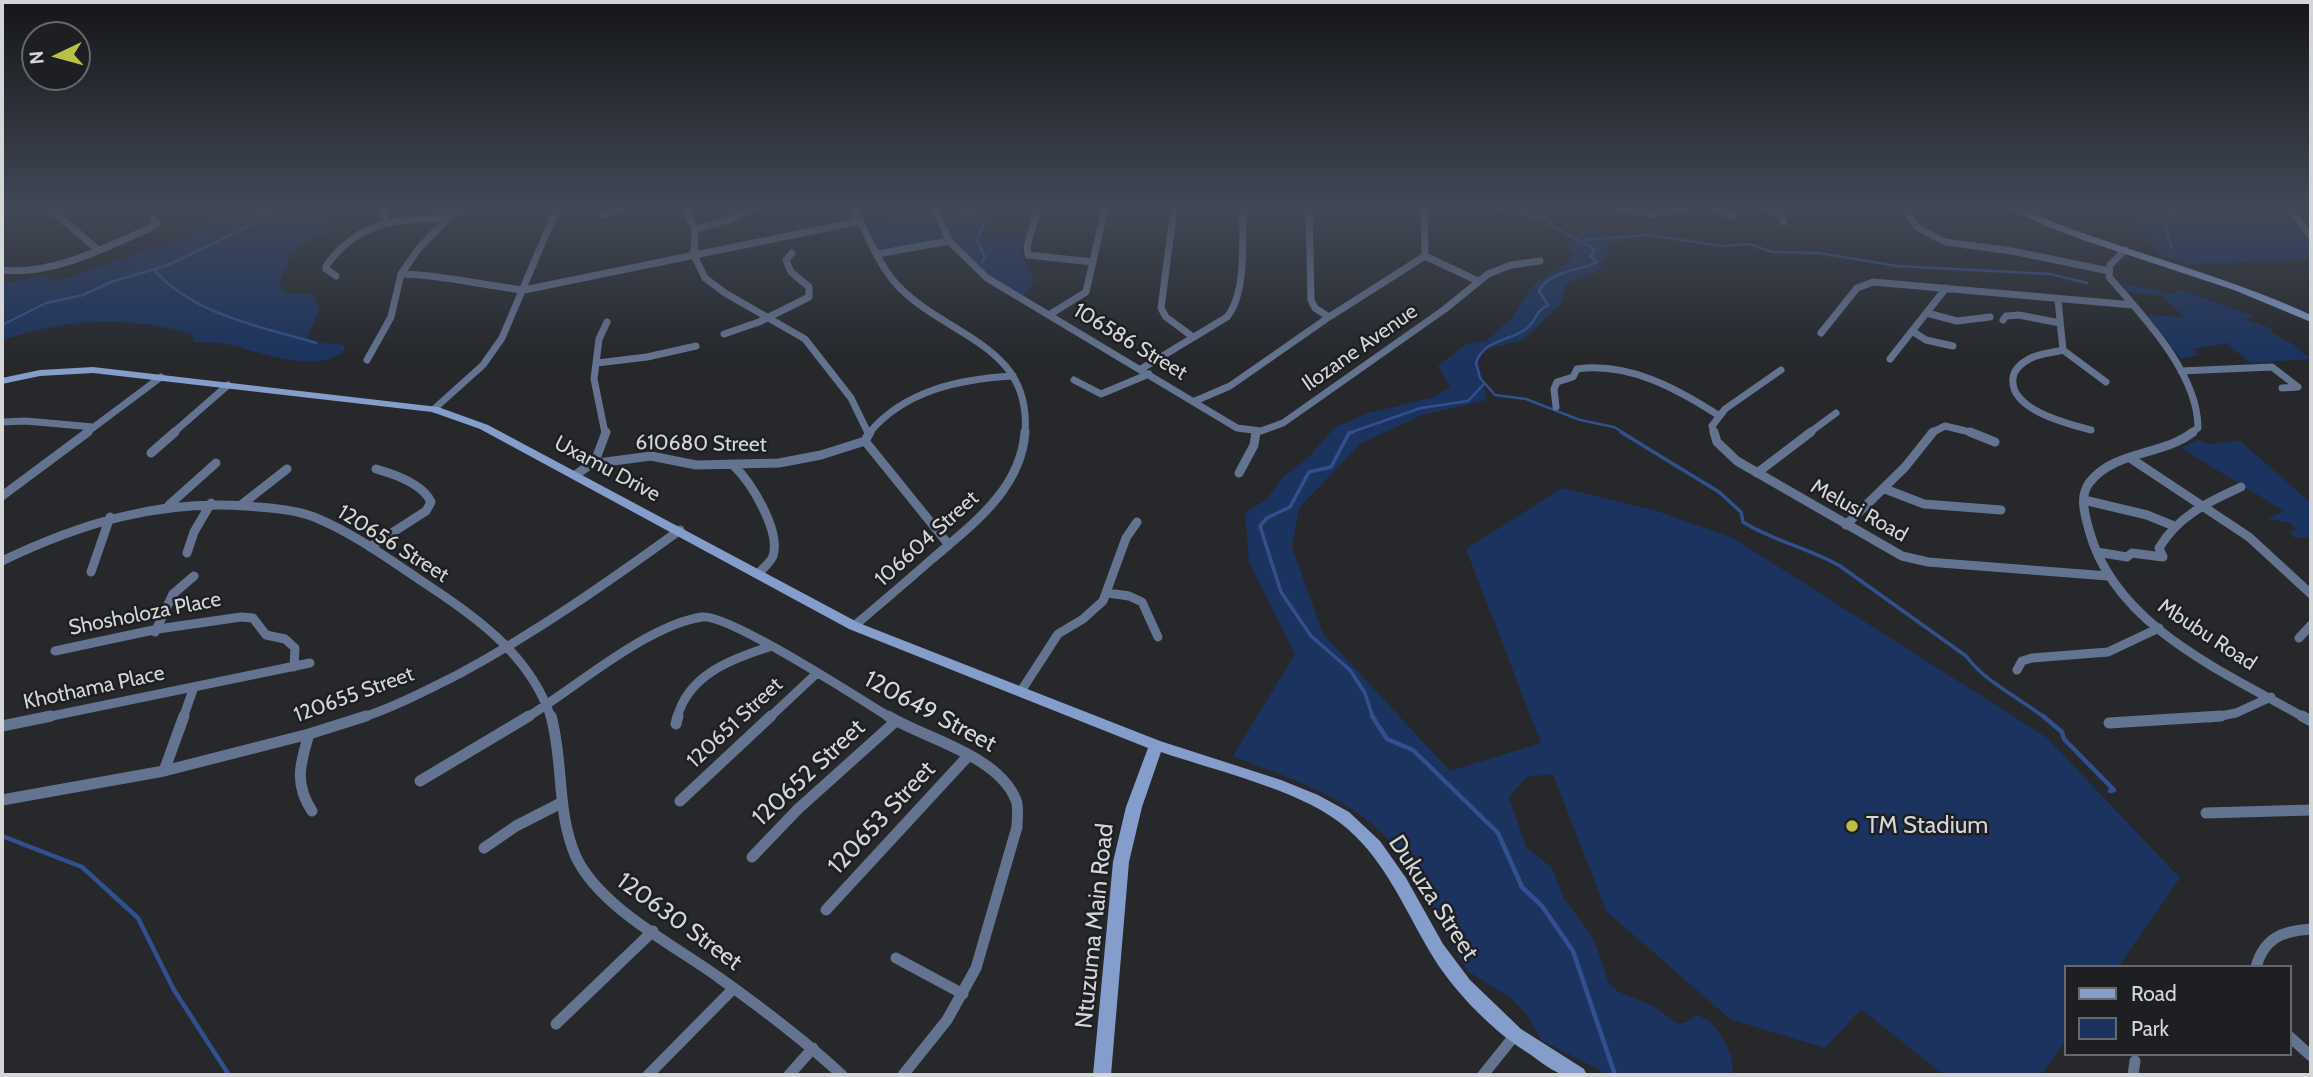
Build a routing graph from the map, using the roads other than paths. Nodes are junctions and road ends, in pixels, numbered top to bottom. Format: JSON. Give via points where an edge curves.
{"nodes":[{"id":1,"x":67,"y":258,"type":"edge"},
{"id":2,"x":332,"y":258,"type":"edge"},
{"id":3,"x":414,"y":258,"type":"edge"},
{"id":4,"x":537,"y":258,"type":"edge"},
{"id":5,"x":678,"y":258,"type":"edge"},
{"id":6,"x":695,"y":258,"type":"edge"},
{"id":7,"x":787,"y":258,"type":"edge"},
{"id":8,"x":880,"y":258,"type":"edge"},
{"id":9,"x":967,"y":258,"type":"edge"},
{"id":10,"x":1058,"y":258,"type":"edge"},
{"id":11,"x":1094,"y":258,"type":"edge"},
{"id":12,"x":1167,"y":258,"type":"edge"},
{"id":13,"x":1241,"y":258,"type":"edge"},
{"id":14,"x":1310,"y":258,"type":"edge"},
{"id":15,"x":1421,"y":258,"type":"edge"},
{"id":16,"x":1430,"y":258,"type":"edge"},
{"id":17,"x":2047,"y":258,"type":"edge"},
{"id":18,"x":2117,"y":258,"type":"edge"},
{"id":19,"x":2151,"y":258,"type":"edge"},
{"id":20,"x":1540,"y":261,"type":"dead end"},
{"id":21,"x":1093,"y":262,"type":"junction"},
{"id":22,"x":2,"y":270,"type":"edge"},
{"id":23,"x":2109,"y":271,"type":"junction"},
{"id":24,"x":401,"y":274,"type":"junction"},
{"id":25,"x":336,"y":276,"type":"dead end"},
{"id":26,"x":1478,"y":281,"type":"junction"},
{"id":27,"x":1946,"y":288,"type":"junction"},
{"id":28,"x":524,"y":290,"type":"junction"},
{"id":29,"x":2059,"y":300,"type":"junction"},
{"id":30,"x":2133,"y":305,"type":"junction"},
{"id":31,"x":1927,"y":313,"type":"junction"},
{"id":32,"x":1049,"y":315,"type":"junction"},
{"id":33,"x":1329,"y":317,"type":"junction"},
{"id":34,"x":1990,"y":317,"type":"dead end"},
{"id":35,"x":767,"y":318,"type":"junction"},
{"id":36,"x":2311,"y":318,"type":"edge"},
{"id":37,"x":2003,"y":320,"type":"dead end"},
{"id":38,"x":607,"y":322,"type":"dead end"},
{"id":39,"x":2060,"y":323,"type":"junction"},
{"id":40,"x":1821,"y":333,"type":"dead end"},
{"id":41,"x":723,"y":334,"type":"dead end"},
{"id":42,"x":1910,"y":334,"type":"junction"},
{"id":43,"x":1193,"y":337,"type":"junction"},
{"id":44,"x":696,"y":346,"type":"dead end"},
{"id":45,"x":2063,"y":350,"type":"junction"},
{"id":46,"x":1944,"y":354,"type":"dead end"},
{"id":47,"x":1890,"y":359,"type":"dead end"},
{"id":48,"x":367,"y":360,"type":"dead end"},
{"id":49,"x":597,"y":363,"type":"junction"},
{"id":50,"x":1141,"y":369,"type":"junction"},
{"id":51,"x":1781,"y":370,"type":"dead end"},
{"id":52,"x":2181,"y":371,"type":"junction"},
{"id":53,"x":1149,"y":374,"type":"junction"},
{"id":54,"x":1013,"y":376,"type":"junction"},
{"id":55,"x":162,"y":377,"type":"junction"},
{"id":56,"x":1074,"y":380,"type":"dead end"},
{"id":57,"x":2,"y":381,"type":"edge"},
{"id":58,"x":2106,"y":382,"type":"dead end"},
{"id":59,"x":228,"y":385,"type":"junction"},
{"id":60,"x":2282,"y":388,"type":"dead end"},
{"id":61,"x":1195,"y":401,"type":"junction"},
{"id":62,"x":1556,"y":407,"type":"dead end"},
{"id":63,"x":434,"y":409,"type":"junction"},
{"id":64,"x":1836,"y":414,"type":"dead end"},
{"id":65,"x":1718,"y":415,"type":"junction"},
{"id":66,"x":2,"y":422,"type":"edge"},
{"id":67,"x":93,"y":428,"type":"junction"},
{"id":68,"x":2091,"y":430,"type":"dead end"},
{"id":69,"x":1256,"y":431,"type":"junction"},
{"id":70,"x":866,"y":437,"type":"junction"},
{"id":71,"x":1995,"y":442,"type":"dead end"},
{"id":72,"x":151,"y":453,"type":"dead end"},
{"id":73,"x":2130,"y":458,"type":"junction"},
{"id":74,"x":216,"y":463,"type":"dead end"},
{"id":75,"x":594,"y":464,"type":"junction"},
{"id":76,"x":734,"y":466,"type":"junction"},
{"id":77,"x":287,"y":470,"type":"dead end"},
{"id":78,"x":376,"y":470,"type":"dead end"},
{"id":79,"x":1239,"y":473,"type":"dead end"},
{"id":80,"x":1757,"y":473,"type":"junction"},
{"id":81,"x":577,"y":474,"type":"junction"},
{"id":82,"x":2241,"y":487,"type":"dead end"},
{"id":83,"x":1885,"y":489,"type":"junction"},
{"id":84,"x":2,"y":496,"type":"edge"},
{"id":85,"x":2084,"y":500,"type":"junction"},
{"id":86,"x":211,"y":503,"type":"junction"},
{"id":87,"x":2204,"y":504,"type":"junction"},
{"id":88,"x":167,"y":506,"type":"junction"},
{"id":89,"x":241,"y":506,"type":"junction"},
{"id":90,"x":2001,"y":510,"type":"dead end"},
{"id":91,"x":110,"y":517,"type":"junction"},
{"id":92,"x":1137,"y":522,"type":"dead end"},
{"id":93,"x":1846,"y":526,"type":"junction"},
{"id":94,"x":2175,"y":526,"type":"junction"},
{"id":95,"x":680,"y":530,"type":"junction"},
{"id":96,"x":949,"y":545,"type":"junction"},
{"id":97,"x":370,"y":547,"type":"junction"},
{"id":98,"x":2097,"y":552,"type":"junction"},
{"id":99,"x":187,"y":553,"type":"dead end"},
{"id":100,"x":2,"y":561,"type":"edge"},
{"id":101,"x":90,"y":572,"type":"dead end"},
{"id":102,"x":759,"y":573,"type":"junction"},
{"id":103,"x":194,"y":576,"type":"dead end"},
{"id":104,"x":2108,"y":576,"type":"junction"},
{"id":105,"x":1108,"y":593,"type":"junction"},
{"id":106,"x":2311,"y":594,"type":"edge"},
{"id":107,"x":2311,"y":625,"type":"edge"},
{"id":108,"x":854,"y":626,"type":"junction"},
{"id":109,"x":2159,"y":628,"type":"junction"},
{"id":110,"x":155,"y":632,"type":"junction"},
{"id":111,"x":1158,"y":637,"type":"dead end"},
{"id":112,"x":2298,"y":638,"type":"dead end"},
{"id":113,"x":509,"y":647,"type":"junction"},
{"id":114,"x":769,"y":647,"type":"junction"},
{"id":115,"x":55,"y":651,"type":"dead end"},
{"id":116,"x":310,"y":663,"type":"dead end"},
{"id":117,"x":294,"y":667,"type":"junction"},
{"id":118,"x":2017,"y":670,"type":"dead end"},
{"id":119,"x":817,"y":673,"type":"junction"},
{"id":120,"x":194,"y":687,"type":"junction"},
{"id":121,"x":1021,"y":691,"type":"junction"},
{"id":122,"x":2271,"y":697,"type":"junction"},
{"id":123,"x":547,"y":705,"type":"junction"},
{"id":124,"x":896,"y":721,"type":"junction"},
{"id":125,"x":2311,"y":721,"type":"edge"},
{"id":126,"x":2109,"y":723,"type":"dead end"},
{"id":127,"x":676,"y":724,"type":"dead end"},
{"id":128,"x":2,"y":726,"type":"edge"},
{"id":129,"x":309,"y":734,"type":"junction"},
{"id":130,"x":1156,"y":744,"type":"junction"},
{"id":131,"x":969,"y":754,"type":"junction"},
{"id":132,"x":164,"y":771,"type":"junction"},
{"id":133,"x":420,"y":781,"type":"dead end"},
{"id":134,"x":2,"y":800,"type":"edge"},
{"id":135,"x":680,"y":801,"type":"dead end"},
{"id":136,"x":561,"y":803,"type":"junction"},
{"id":137,"x":2311,"y":810,"type":"edge"},
{"id":138,"x":312,"y":811,"type":"dead end"},
{"id":139,"x":2206,"y":813,"type":"dead end"},
{"id":140,"x":484,"y":848,"type":"dead end"},
{"id":141,"x":752,"y":857,"type":"dead end"},
{"id":142,"x":826,"y":910,"type":"dead end"},
{"id":143,"x":2311,"y":929,"type":"edge"},
{"id":144,"x":653,"y":931,"type":"junction"},
{"id":145,"x":896,"y":958,"type":"dead end"},
{"id":146,"x":2256,"y":965,"type":"edge"},
{"id":147,"x":734,"y":988,"type":"junction"},
{"id":148,"x":963,"y":994,"type":"junction"},
{"id":149,"x":556,"y":1024,"type":"dead end"},
{"id":150,"x":1515,"y":1035,"type":"junction"},
{"id":151,"x":2292,"y":1039,"type":"edge"},
{"id":152,"x":813,"y":1048,"type":"junction"},
{"id":153,"x":2311,"y":1056,"type":"edge"},
{"id":154,"x":2135,"y":1061,"type":"dead end"},
{"id":155,"x":648,"y":1075,"type":"edge"},
{"id":156,"x":789,"y":1075,"type":"edge"},
{"id":157,"x":842,"y":1075,"type":"edge"},
{"id":158,"x":902,"y":1075,"type":"edge"},
{"id":159,"x":1102,"y":1075,"type":"edge"},
{"id":160,"x":1483,"y":1075,"type":"edge"},
{"id":161,"x":1578,"y":1075,"type":"edge"},
{"id":162,"x":2133,"y":1075,"type":"edge"}],
"edges":[{"from":1,"to":22,"type":"street","via":[[29,272]]},
{"from":2,"to":25,"type":"street","via":[[326,270]]},
{"from":3,"to":24,"type":"street"},
{"from":4,"to":28,"type":"street"},
{"from":5,"to":28,"type":"street"},
{"from":6,"to":35,"type":"street","via":[[705,278],[719,290]]},
{"from":7,"to":35,"type":"street","via":[[787,265],[809,287],[809,297]]},
{"from":8,"to":54,"type":"street","name":"106604 Street","via":[[900,289],[981,343]]},
{"from":9,"to":32,"type":"street","name":"106586 Street","via":[[987,278]]},
{"from":10,"to":21,"type":"street"},
{"from":11,"to":21,"type":"street"},
{"from":12,"to":43,"type":"street","via":[[1161,308]]},
{"from":13,"to":43,"type":"street","via":[[1235,306],[1227,317]]},
{"from":14,"to":33,"type":"street","via":[[1311,300]]},
{"from":15,"to":33,"type":"street","name":"106586 Street"},
{"from":16,"to":26,"type":"street"},
{"from":17,"to":23,"type":"street"},
{"from":18,"to":23,"type":"street"},
{"from":19,"to":36,"type":"street","via":[[2255,292]]},
{"from":20,"to":26,"type":"street","name":"Ilozane Avenue","via":[[1503,267]]},
{"from":21,"to":32,"type":"street","via":[[1086,292]]},
{"from":23,"to":30,"type":"street","via":[[2115,288]]},
{"from":24,"to":28,"type":"street","via":[[439,275]]},
{"from":24,"to":48,"type":"street","via":[[391,317]]},
{"from":26,"to":69,"type":"street","name":"Ilozane Avenue","via":[[1425,324],[1283,423]]},
{"from":27,"to":29,"type":"street"},
{"from":27,"to":31,"type":"street"},
{"from":27,"to":40,"type":"street","via":[[1867,283]]},
{"from":28,"to":63,"type":"street","via":[[493,352],[466,383]]},
{"from":29,"to":30,"type":"street"},
{"from":29,"to":39,"type":"street"},
{"from":30,"to":52,"type":"street","via":[[2163,339]]},
{"from":31,"to":34,"type":"street","via":[[1957,321]]},
{"from":31,"to":42,"type":"street"},
{"from":32,"to":50,"type":"street","name":"106586 Street"},
{"from":33,"to":61,"type":"street","name":"106586 Street","via":[[1230,386]]},
{"from":35,"to":41,"type":"street"},
{"from":35,"to":70,"type":"street","via":[[796,332],[827,364],[851,398]]},
{"from":37,"to":39,"type":"street","via":[[2019,315]]},
{"from":38,"to":49,"type":"street","via":[[599,339]]},
{"from":39,"to":45,"type":"street"},
{"from":42,"to":46,"type":"street","via":[[1949,345]]},
{"from":42,"to":47,"type":"street"},
{"from":43,"to":50,"type":"street"},
{"from":44,"to":49,"type":"street","via":[[650,359]]},
{"from":45,"to":58,"type":"street"},
{"from":45,"to":68,"type":"street","via":[[2025,360],[2016,370],[2013,387],[2018,397],[2050,418]]},
{"from":49,"to":75,"type":"street","via":[[596,393],[606,431]]},
{"from":50,"to":53,"type":"street","name":"106586 Street"},
{"from":51,"to":65,"type":"street"},
{"from":52,"to":60,"type":"street","via":[[2272,367],[2298,387]]},
{"from":52,"to":73,"type":"street","via":[[2198,408],[2198,428],[2181,441]]},
{"from":53,"to":56,"type":"street","via":[[1101,394]]},
{"from":53,"to":61,"type":"street","name":"106586 Street"},
{"from":54,"to":70,"type":"street","name":"610680 Street","via":[[965,379],[933,388],[903,404]]},
{"from":54,"to":96,"type":"street","name":"106604 Street","via":[[1028,419],[1019,457],[1003,491]]},
{"from":55,"to":57,"type":"street","name":"Uxamu Drive","via":[[74,370]]},
{"from":55,"to":59,"type":"street","name":"Uxamu Drive"},
{"from":55,"to":67,"type":"street"},
{"from":59,"to":63,"type":"street","name":"Uxamu Drive"},
{"from":59,"to":72,"type":"street"},
{"from":61,"to":69,"type":"street","via":[[1237,428]]},
{"from":62,"to":65,"type":"street","via":[[1557,382],[1573,377],[1577,369],[1592,366],[1674,388]]},
{"from":63,"to":81,"type":"street","name":"Uxamu Drive","via":[[484,426]]},
{"from":64,"to":80,"type":"street"},
{"from":65,"to":80,"type":"street","name":"Melusi Road","via":[[1712,426],[1717,443]]},
{"from":66,"to":67,"type":"street"},
{"from":67,"to":84,"type":"street"},
{"from":69,"to":79,"type":"street"},
{"from":70,"to":76,"type":"street","name":"610680 Street","via":[[797,461]]},
{"from":70,"to":96,"type":"street"},
{"from":71,"to":83,"type":"street","via":[[1964,429],[1939,428]]},
{"from":73,"to":85,"type":"street","via":[[2096,476],[2088,484]]},
{"from":73,"to":87,"type":"street"},
{"from":74,"to":88,"type":"street"},
{"from":75,"to":76,"type":"street","name":"610680 Street","via":[[651,456],[696,465]]},
{"from":75,"to":81,"type":"street","name":"610680 Street"},
{"from":76,"to":102,"type":"street","via":[[762,503],[774,543],[772,557]]},
{"from":77,"to":89,"type":"street"},
{"from":78,"to":97,"type":"street","via":[[419,488],[431,502]]},
{"from":80,"to":93,"type":"street","name":"Melusi Road"},
{"from":81,"to":95,"type":"street","name":"Uxamu Drive"},
{"from":82,"to":87,"type":"street"},
{"from":83,"to":90,"type":"street","via":[[1924,504]]},
{"from":83,"to":93,"type":"street"},
{"from":85,"to":94,"type":"street"},
{"from":85,"to":98,"type":"street","name":"Mbubu Road"},
{"from":86,"to":88,"type":"street","name":"120656 Street"},
{"from":86,"to":89,"type":"street","name":"120656 Street"},
{"from":86,"to":99,"type":"street"},
{"from":87,"to":94,"type":"street"},
{"from":87,"to":106,"type":"street","via":[[2257,544]]},
{"from":88,"to":91,"type":"street","name":"120656 Street"},
{"from":89,"to":97,"type":"street","name":"120656 Street","via":[[311,515]]},
{"from":91,"to":100,"type":"street","name":"120656 Street"},
{"from":91,"to":101,"type":"street"},
{"from":92,"to":105,"type":"street","via":[[1126,538]]},
{"from":93,"to":104,"type":"street","name":"Melusi Road","via":[[1902,556],[1921,561]]},
{"from":94,"to":98,"type":"street","via":[[2159,548],[2162,557]]},
{"from":95,"to":102,"type":"street","name":"Uxamu Drive"},
{"from":95,"to":113,"type":"street","name":"120655 Street"},
{"from":96,"to":108,"type":"street","name":"106604 Street"},
{"from":97,"to":113,"type":"street","name":"120656 Street","via":[[442,594]]},
{"from":98,"to":104,"type":"street","name":"Mbubu Road"},
{"from":102,"to":108,"type":"street","name":"Uxamu Drive"},
{"from":103,"to":110,"type":"street","via":[[173,594]]},
{"from":104,"to":109,"type":"street","name":"Mbubu Road"},
{"from":105,"to":111,"type":"street","via":[[1142,602]]},
{"from":105,"to":121,"type":"street","via":[[1095,610],[1058,634]]},
{"from":107,"to":112,"type":"street"},
{"from":108,"to":121,"type":"street","name":"Uxamu Drive"},
{"from":109,"to":118,"type":"street","via":[[2108,652],[2026,659]]},
{"from":109,"to":122,"type":"street","name":"Mbubu Road"},
{"from":110,"to":115,"type":"street","name":"Shosholoza Place"},
{"from":110,"to":117,"type":"street","name":"Shosholoza Place","via":[[249,617],[266,635],[290,642],[295,648]]},
{"from":113,"to":123,"type":"street","name":"120630 Street"},
{"from":113,"to":129,"type":"street","name":"120655 Street","via":[[397,704]]},
{"from":114,"to":119,"type":"street","name":"120649 Street"},
{"from":114,"to":123,"type":"street","name":"120649 Street","via":[[720,620],[692,618],[629,650]]},
{"from":114,"to":127,"type":"street","via":[[722,667],[694,686],[684,698]]},
{"from":116,"to":117,"type":"street","name":"Khothama Place"},
{"from":117,"to":120,"type":"street","name":"Khothama Place"},
{"from":119,"to":124,"type":"street","name":"120649 Street"},
{"from":119,"to":135,"type":"street","name":"120651 Street"},
{"from":120,"to":128,"type":"street","name":"Khothama Place"},
{"from":120,"to":132,"type":"street","name":"Khothama Place"},
{"from":121,"to":130,"type":"street","name":"Uxamu Drive"},
{"from":122,"to":125,"type":"street","name":"Mbubu Road"},
{"from":122,"to":126,"type":"street","via":[[2223,716]]},
{"from":123,"to":133,"type":"street","name":"120649 Street"},
{"from":123,"to":136,"type":"street","name":"120630 Street","via":[[554,727]]},
{"from":124,"to":131,"type":"street","name":"120649 Street"},
{"from":124,"to":141,"type":"street","name":"120652 Street"},
{"from":129,"to":132,"type":"street","name":"120655 Street"},
{"from":129,"to":138,"type":"street","via":[[298,784]]},
{"from":130,"to":150,"type":"street","name":"Dukuza Street","via":[[1276,784],[1344,817],[1375,846],[1452,971]]},
{"from":130,"to":159,"type":"street","name":"Ntuzuma Main Road","via":[[1121,862]]},
{"from":131,"to":142,"type":"street","name":"120653 Street"},
{"from":131,"to":148,"type":"street","name":"120649 Street","via":[[983,761],[1013,793],[1018,816],[993,916]]},
{"from":132,"to":134,"type":"street","name":"120655 Street"},
{"from":136,"to":140,"type":"street"},
{"from":136,"to":144,"type":"street","name":"120630 Street","via":[[574,851],[590,879],[602,894]]},
{"from":137,"to":139,"type":"street"},
{"from":143,"to":146,"type":"street","via":[[2273,937],[2261,947]]},
{"from":144,"to":147,"type":"street","name":"120630 Street"},
{"from":144,"to":149,"type":"street"},
{"from":145,"to":148,"type":"street"},
{"from":147,"to":152,"type":"street","name":"120630 Street"},
{"from":147,"to":155,"type":"street"},
{"from":148,"to":158,"type":"street","name":"120649 Street","via":[[923,1053]]},
{"from":150,"to":160,"type":"street"},
{"from":150,"to":161,"type":"street","name":"Dukuza Street"},
{"from":151,"to":153,"type":"street"},
{"from":152,"to":156,"type":"street"},
{"from":152,"to":157,"type":"street","name":"120630 Street"},
{"from":154,"to":162,"type":"street"}]}
